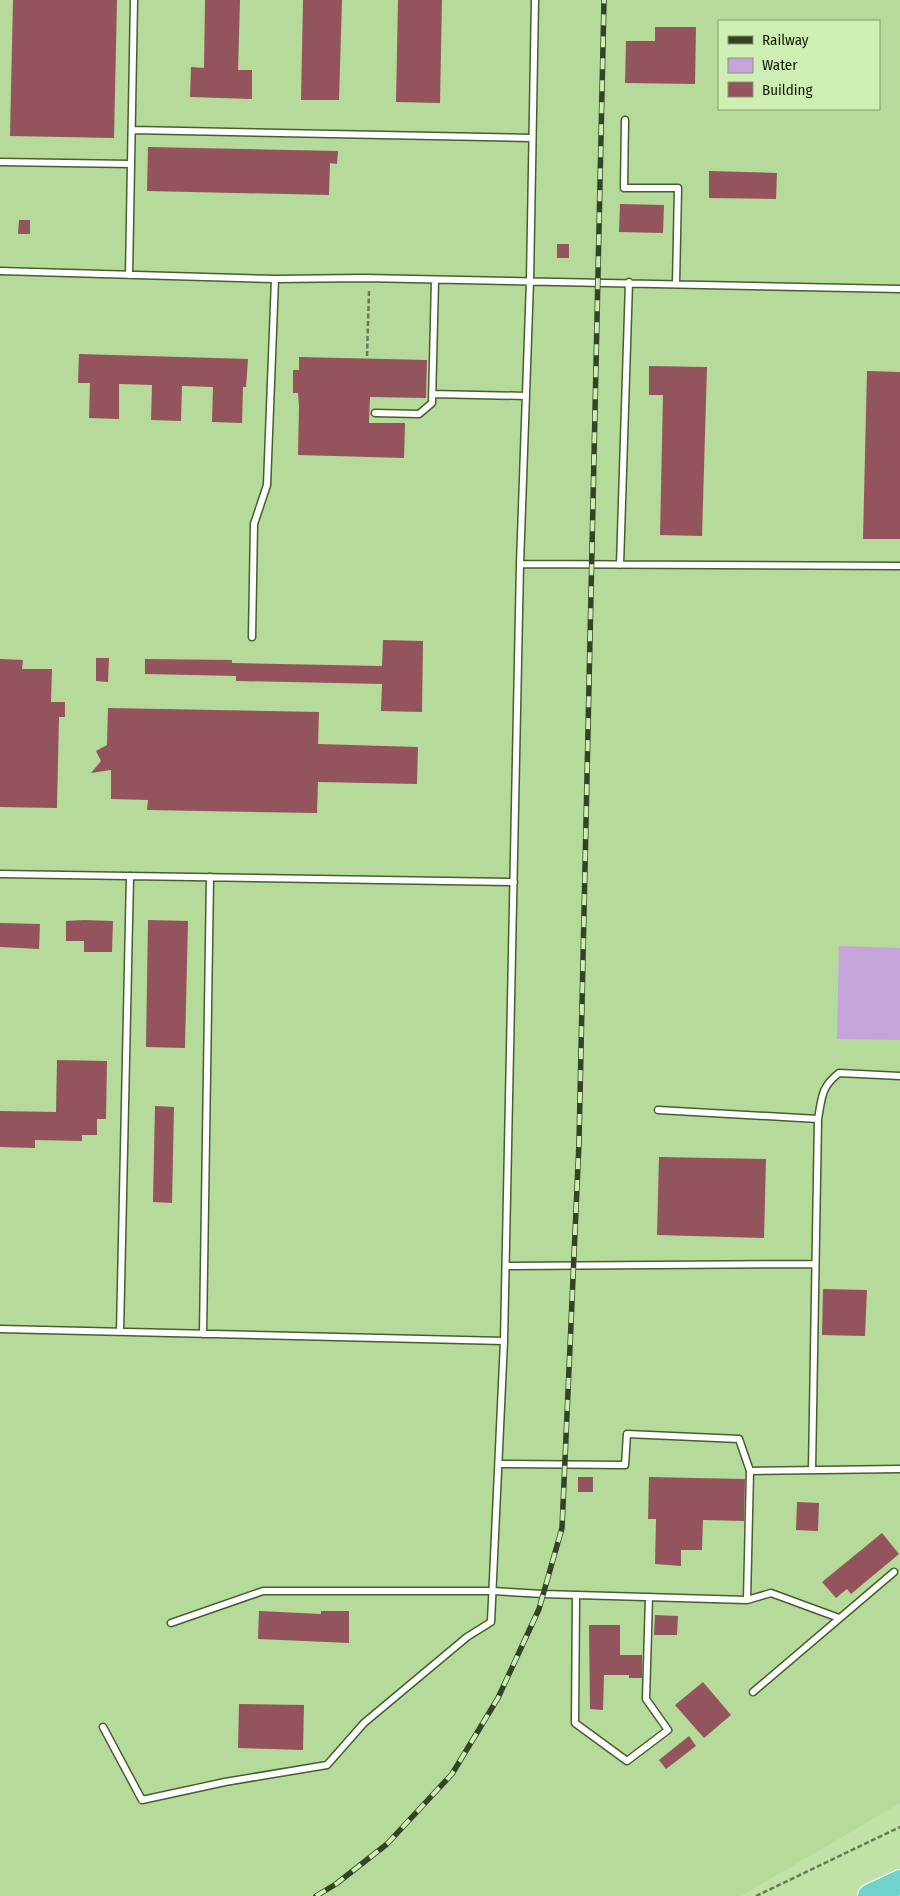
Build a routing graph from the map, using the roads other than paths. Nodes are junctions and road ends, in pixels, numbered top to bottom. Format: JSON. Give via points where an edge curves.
{"nodes":[{"id":1,"x":134,"y":0,"type":"edge"},
{"id":2,"x":534,"y":0,"type":"edge"},
{"id":3,"x":625,"y":120,"type":"dead end"},
{"id":4,"x":132,"y":130,"type":"junction"},
{"id":5,"x":532,"y":138,"type":"junction"},
{"id":6,"x":0,"y":162,"type":"edge"},
{"id":7,"x":131,"y":164,"type":"junction"},
{"id":8,"x":0,"y":272,"type":"edge"},
{"id":9,"x":129,"y":275,"type":"junction"},
{"id":10,"x":275,"y":279,"type":"junction"},
{"id":11,"x":434,"y":280,"type":"junction"},
{"id":12,"x":530,"y":282,"type":"junction"},
{"id":13,"x":630,"y":282,"type":"junction"},
{"id":14,"x":676,"y":284,"type":"junction"},
{"id":15,"x":900,"y":289,"type":"edge"},
{"id":16,"x":432,"y":394,"type":"junction"},
{"id":17,"x":526,"y":396,"type":"junction"},
{"id":18,"x":375,"y":413,"type":"dead end"},
{"id":19,"x":520,"y":564,"type":"junction"},
{"id":20,"x":620,"y":565,"type":"junction"},
{"id":21,"x":900,"y":566,"type":"edge"},
{"id":22,"x":252,"y":637,"type":"dead end"},
{"id":23,"x":0,"y":874,"type":"edge"},
{"id":24,"x":130,"y":876,"type":"junction"},
{"id":25,"x":210,"y":877,"type":"junction"},
{"id":26,"x":514,"y":882,"type":"junction"},
{"id":27,"x":900,"y":1076,"type":"edge"},
{"id":28,"x":658,"y":1110,"type":"dead end"},
{"id":29,"x":818,"y":1118,"type":"junction"},
{"id":30,"x":815,"y":1264,"type":"junction"},
{"id":31,"x":506,"y":1266,"type":"junction"},
{"id":32,"x":0,"y":1330,"type":"edge"},
{"id":33,"x":120,"y":1332,"type":"junction"},
{"id":34,"x":203,"y":1334,"type":"junction"},
{"id":35,"x":504,"y":1341,"type":"junction"},
{"id":36,"x":499,"y":1464,"type":"junction"},
{"id":37,"x":900,"y":1469,"type":"edge"},
{"id":38,"x":812,"y":1470,"type":"junction"},
{"id":39,"x":750,"y":1472,"type":"junction"},
{"id":40,"x":894,"y":1572,"type":"dead end"},
{"id":41,"x":493,"y":1591,"type":"junction"},
{"id":42,"x":576,"y":1595,"type":"junction"},
{"id":43,"x":649,"y":1597,"type":"junction"},
{"id":44,"x":748,"y":1600,"type":"junction"},
{"id":45,"x":839,"y":1618,"type":"junction"},
{"id":46,"x":171,"y":1623,"type":"dead end"},
{"id":47,"x":753,"y":1692,"type":"dead end"},
{"id":48,"x":103,"y":1727,"type":"dead end"},
{"id":49,"x":900,"y":1882,"type":"edge"},
{"id":50,"x":870,"y":1896,"type":"edge"}],
"edges":[{"from":1,"to":4,"type":"lane"},
{"from":2,"to":5,"type":"lane"},
{"from":3,"to":14,"type":"lane","via":[[624,188],[678,188]]},
{"from":4,"to":5,"type":"lane"},
{"from":4,"to":7,"type":"lane"},
{"from":5,"to":12,"type":"lane"},
{"from":6,"to":7,"type":"lane"},
{"from":7,"to":9,"type":"lane"},
{"from":8,"to":9,"type":"lane"},
{"from":9,"to":10,"type":"lane"},
{"from":10,"to":11,"type":"lane"},
{"from":10,"to":22,"type":"lane","via":[[267,485],[254,524]]},
{"from":11,"to":12,"type":"lane"},
{"from":11,"to":16,"type":"lane"},
{"from":12,"to":13,"type":"lane"},
{"from":12,"to":17,"type":"lane"},
{"from":13,"to":14,"type":"lane"},
{"from":13,"to":20,"type":"lane"},
{"from":14,"to":15,"type":"lane"},
{"from":16,"to":17,"type":"lane"},
{"from":16,"to":18,"type":"lane","via":[[432,403],[420,414]]},
{"from":17,"to":19,"type":"lane"},
{"from":19,"to":20,"type":"lane"},
{"from":19,"to":26,"type":"lane"},
{"from":20,"to":21,"type":"lane"},
{"from":23,"to":24,"type":"lane"},
{"from":24,"to":25,"type":"lane"},
{"from":24,"to":33,"type":"lane"},
{"from":25,"to":26,"type":"lane"},
{"from":25,"to":34,"type":"lane"},
{"from":26,"to":31,"type":"lane"},
{"from":27,"to":29,"type":"lane","via":[[840,1073],[829,1081],[822,1095]]},
{"from":28,"to":29,"type":"lane"},
{"from":29,"to":30,"type":"lane"},
{"from":30,"to":31,"type":"lane"},
{"from":30,"to":38,"type":"lane"},
{"from":31,"to":35,"type":"lane"},
{"from":32,"to":33,"type":"lane"},
{"from":33,"to":34,"type":"lane"},
{"from":34,"to":35,"type":"lane"},
{"from":35,"to":36,"type":"lane"},
{"from":36,"to":39,"type":"lane","via":[[625,1466],[627,1434],[739,1439]]},
{"from":36,"to":41,"type":"lane"},
{"from":37,"to":38,"type":"lane"},
{"from":38,"to":39,"type":"lane"},
{"from":39,"to":44,"type":"lane"},
{"from":40,"to":45,"type":"lane"},
{"from":41,"to":42,"type":"lane"},
{"from":41,"to":46,"type":"lane","via":[[263,1591]]},
{"from":41,"to":48,"type":"lane","via":[[492,1622],[467,1637],[364,1723],[327,1765],[142,1800]]},
{"from":42,"to":43,"type":"lane"},
{"from":42,"to":43,"type":"lane","via":[[575,1723],[627,1761],[668,1730],[646,1700]]},
{"from":43,"to":44,"type":"lane"},
{"from":44,"to":45,"type":"lane","via":[[771,1593]]},
{"from":45,"to":47,"type":"lane"},
{"from":49,"to":50,"type":"highway"}]}
